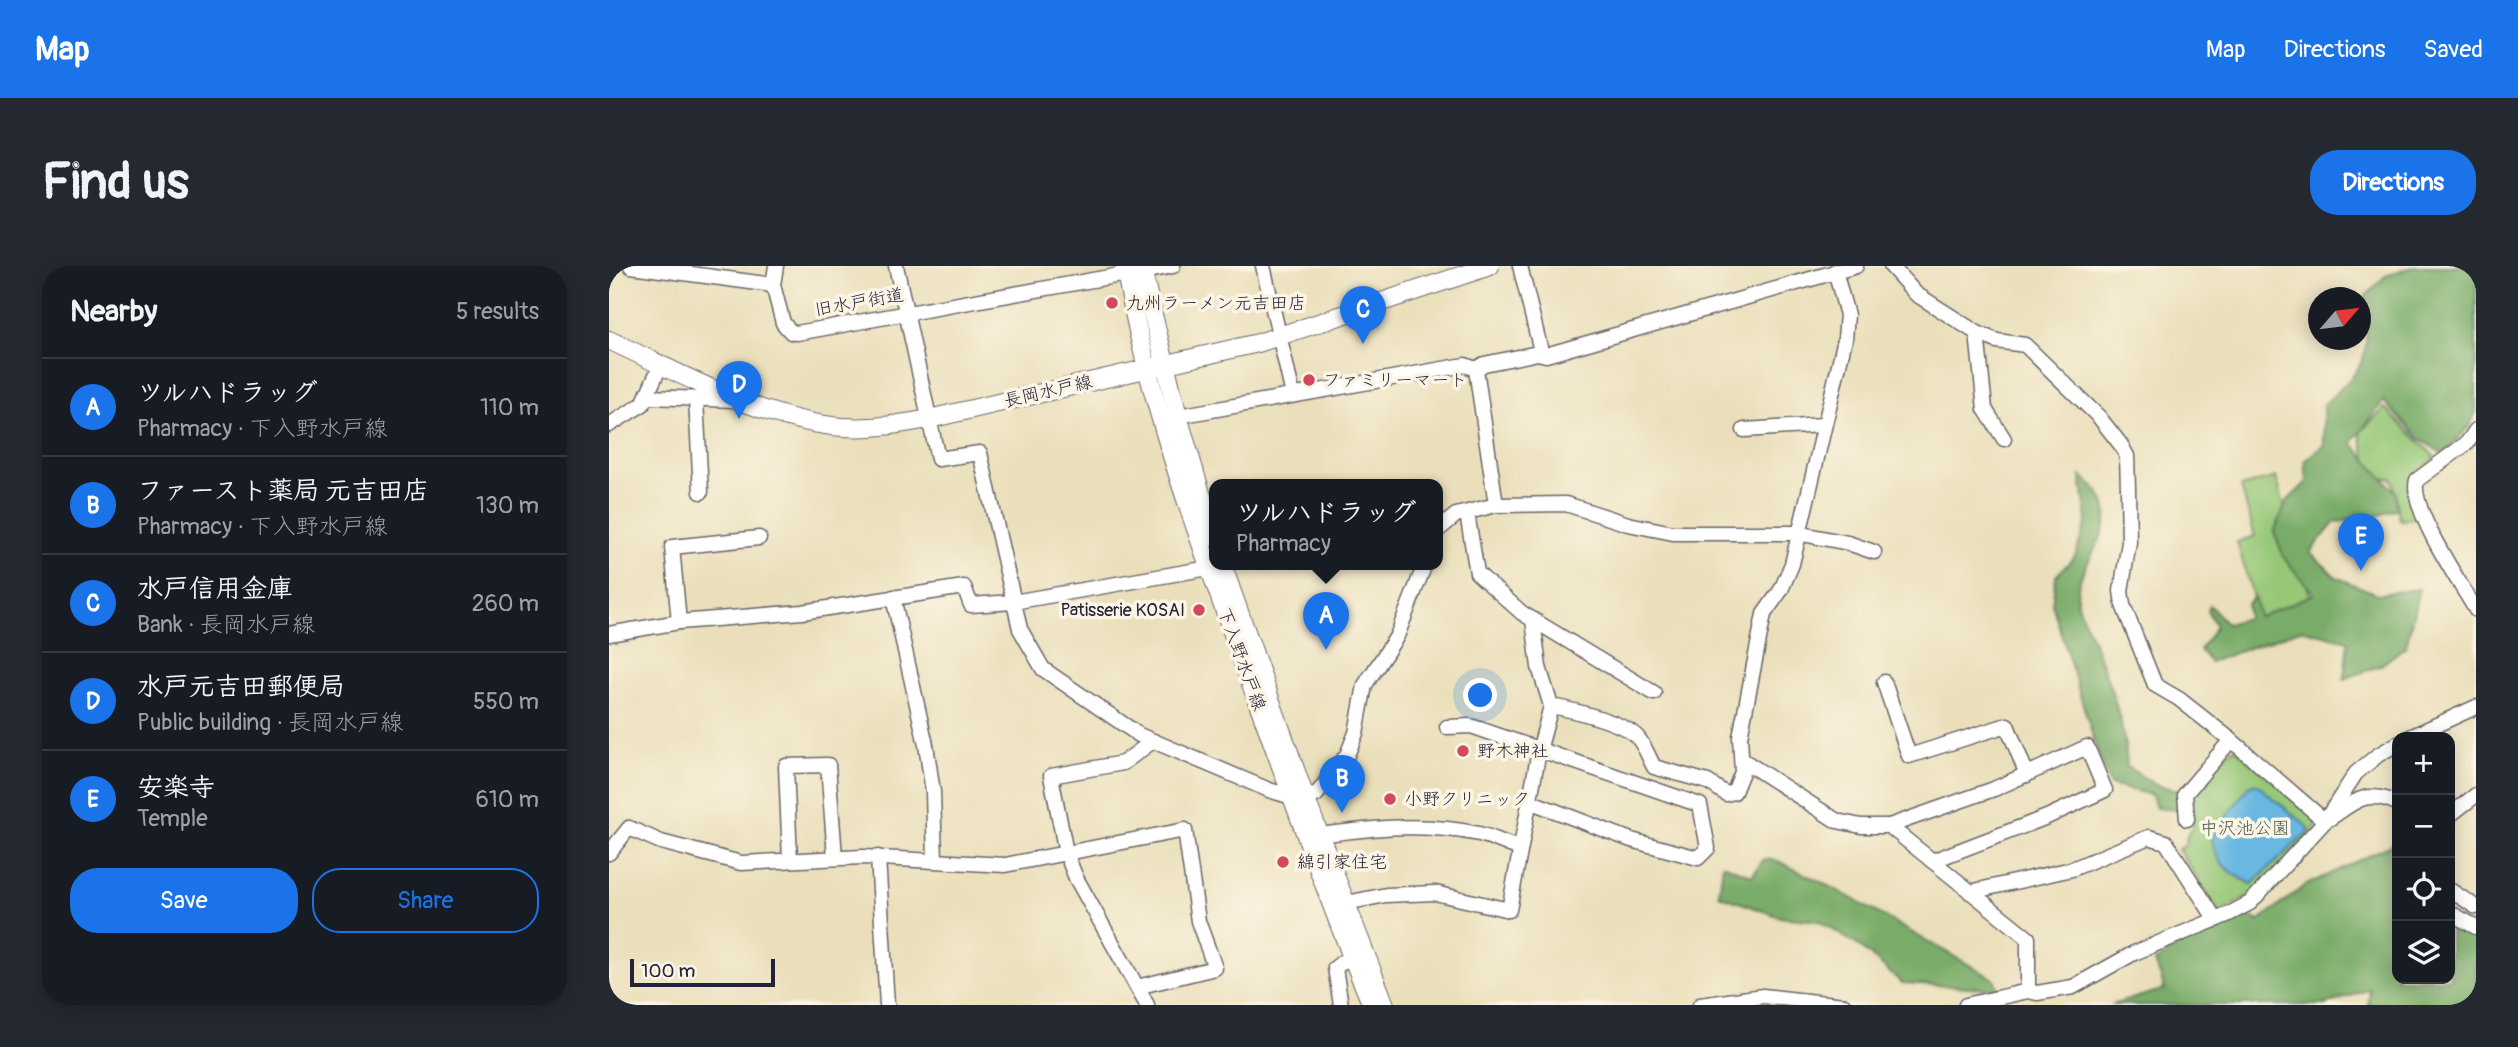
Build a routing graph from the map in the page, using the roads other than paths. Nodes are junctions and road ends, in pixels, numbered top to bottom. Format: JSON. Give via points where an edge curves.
{"nodes":[{"id":1,"x":631,"y":266,"type":"edge"},
{"id":2,"x":776,"y":266,"type":"edge"},
{"id":3,"x":896,"y":266,"type":"edge"},
{"id":4,"x":1173,"y":266,"type":"edge"},
{"id":5,"x":1263,"y":266,"type":"edge"},
{"id":6,"x":1490,"y":266,"type":"edge"},
{"id":7,"x":1520,"y":266,"type":"edge"},
{"id":8,"x":1856,"y":266,"type":"edge"},
{"id":9,"x":1891,"y":266,"type":"edge"},
{"id":10,"x":1134,"y":269,"type":"edge"},
{"id":11,"x":714,"y":271,"type":"edge"},
{"id":12,"x":1835,"y":271,"type":"junction"},
{"id":13,"x":773,"y":285,"type":"junction"},
{"id":14,"x":906,"y":314,"type":"junction"},
{"id":15,"x":1977,"y":333,"type":"junction"},
{"id":16,"x":1280,"y":337,"type":"junction"},
{"id":17,"x":609,"y":340,"type":"edge"},
{"id":18,"x":1538,"y":353,"type":"junction"},
{"id":19,"x":661,"y":364,"type":"junction"},
{"id":20,"x":1156,"y":366,"type":"junction"},
{"id":21,"x":1476,"y":369,"type":"junction"},
{"id":22,"x":1293,"y":395,"type":"junction"},
{"id":23,"x":647,"y":397,"type":"junction"},
{"id":24,"x":740,"y":399,"type":"junction"},
{"id":25,"x":696,"y":400,"type":"junction"},
{"id":26,"x":1178,"y":416,"type":"junction"},
{"id":27,"x":929,"y":419,"type":"junction"},
{"id":28,"x":609,"y":425,"type":"edge"},
{"id":29,"x":1823,"y":425,"type":"junction"},
{"id":30,"x":1744,"y":430,"type":"dead end"},
{"id":31,"x":2475,"y":434,"type":"edge"},
{"id":32,"x":2004,"y":439,"type":"dead end"},
{"id":33,"x":701,"y":492,"type":"dead end"},
{"id":34,"x":1496,"y":505,"type":"junction"},
{"id":35,"x":1467,"y":513,"type":"junction"},
{"id":36,"x":1209,"y":520,"type":"edge"},
{"id":37,"x":1443,"y":526,"type":"edge"},
{"id":38,"x":1797,"y":533,"type":"junction"},
{"id":39,"x":759,"y":538,"type":"dead end"},
{"id":40,"x":1209,"y":543,"type":"edge"},
{"id":41,"x":1874,"y":552,"type":"dead end"},
{"id":42,"x":1209,"y":567,"type":"edge"},
{"id":43,"x":1217,"y":570,"type":"edge"},
{"id":44,"x":1423,"y":570,"type":"edge"},
{"id":45,"x":893,"y":597,"type":"junction"},
{"id":46,"x":1013,"y":602,"type":"junction"},
{"id":47,"x":2476,"y":610,"type":"edge"},
{"id":48,"x":1533,"y":621,"type":"junction"},
{"id":49,"x":679,"y":622,"type":"junction"},
{"id":50,"x":609,"y":634,"type":"edge"},
{"id":51,"x":1884,"y":682,"type":"dead end"},
{"id":52,"x":1654,"y":693,"type":"dead end"},
{"id":53,"x":1552,"y":706,"type":"junction"},
{"id":54,"x":2476,"y":707,"type":"edge"},
{"id":55,"x":1447,"y":727,"type":"dead end"},
{"id":56,"x":2421,"y":732,"type":"edge"},
{"id":57,"x":2231,"y":740,"type":"junction"},
{"id":58,"x":1153,"y":741,"type":"junction"},
{"id":59,"x":2392,"y":747,"type":"edge"},
{"id":60,"x":1539,"y":751,"type":"junction"},
{"id":61,"x":1744,"y":761,"type":"junction"},
{"id":62,"x":2027,"y":775,"type":"junction"},
{"id":63,"x":2476,"y":795,"type":"edge"},
{"id":64,"x":1298,"y":797,"type":"junction"},
{"id":65,"x":1529,"y":801,"type":"junction"},
{"id":66,"x":2392,"y":801,"type":"edge"},
{"id":67,"x":2455,"y":811,"type":"edge"},
{"id":68,"x":2187,"y":819,"type":"dead end"},
{"id":69,"x":2325,"y":821,"type":"junction"},
{"id":70,"x":1889,"y":826,"type":"junction"},
{"id":71,"x":1320,"y":835,"type":"junction"},
{"id":72,"x":1520,"y":849,"type":"junction"},
{"id":73,"x":609,"y":853,"type":"edge"},
{"id":74,"x":1066,"y":853,"type":"junction"},
{"id":75,"x":878,"y":857,"type":"junction"},
{"id":76,"x":835,"y":858,"type":"junction"},
{"id":77,"x":790,"y":860,"type":"junction"},
{"id":78,"x":935,"y":860,"type":"junction"},
{"id":79,"x":1932,"y":861,"type":"junction"},
{"id":80,"x":1970,"y":892,"type":"junction"},
{"id":81,"x":2455,"y":893,"type":"edge"},
{"id":82,"x":1346,"y":903,"type":"junction"},
{"id":83,"x":2476,"y":907,"type":"edge"},
{"id":84,"x":2455,"y":916,"type":"edge"},
{"id":85,"x":2215,"y":920,"type":"junction"},
{"id":86,"x":2476,"y":927,"type":"edge"},
{"id":87,"x":1351,"y":955,"type":"junction"},
{"id":88,"x":1137,"y":987,"type":"junction"},
{"id":89,"x":2028,"y":991,"type":"junction"},
{"id":90,"x":887,"y":1005,"type":"edge"},
{"id":91,"x":1147,"y":1005,"type":"edge"},
{"id":92,"x":1341,"y":1005,"type":"edge"},
{"id":93,"x":1371,"y":1005,"type":"edge"},
{"id":94,"x":1385,"y":1005,"type":"edge"},
{"id":95,"x":1700,"y":1005,"type":"edge"},
{"id":96,"x":1845,"y":1005,"type":"edge"},
{"id":97,"x":1966,"y":1005,"type":"edge"}],
"edges":[{"from":1,"to":11,"type":"street"},
{"from":2,"to":13,"type":"street"},
{"from":3,"to":14,"type":"street"},
{"from":4,"to":10,"type":"street","name":"旧水戸街道"},
{"from":5,"to":16,"type":"street"},
{"from":6,"to":16,"type":"main road","name":"長岡水戸線"},
{"from":7,"to":18,"type":"street"},
{"from":8,"to":12,"type":"street"},
{"from":9,"to":15,"type":"street","via":[[1916,294]]},
{"from":10,"to":14,"type":"street","name":"旧水戸街道"},
{"from":10,"to":20,"type":"main road","name":"下入野水戸線"},
{"from":11,"to":13,"type":"street"},
{"from":12,"to":18,"type":"street","via":[[1613,337],[1546,355]]},
{"from":12,"to":29,"type":"street","via":[[1847,323]]},
{"from":13,"to":14,"type":"street","name":"旧水戸街道","via":[[786,329],[797,333]]},
{"from":14,"to":27,"type":"street"},
{"from":15,"to":32,"type":"street","via":[[1985,409]]},
{"from":15,"to":57,"type":"street","via":[[2025,345],[2099,417],[2121,445],[2128,467],[2129,542],[2123,605],[2155,685]]},
{"from":16,"to":20,"type":"main road","name":"長岡水戸線"},
{"from":16,"to":22,"type":"street"},
{"from":17,"to":19,"type":"main road","name":"長岡水戸線"},
{"from":18,"to":21,"type":"street"},
{"from":19,"to":23,"type":"street"},
{"from":19,"to":24,"type":"main road","name":"長岡水戸線"},
{"from":20,"to":26,"type":"main road","name":"下入野水戸線"},
{"from":20,"to":27,"type":"main road","name":"長岡水戸線"},
{"from":20,"to":40,"type":"main road","name":"下入野水戸線"},
{"from":21,"to":22,"type":"street","via":[[1465,365]]},
{"from":21,"to":34,"type":"street"},
{"from":22,"to":26,"type":"street"},
{"from":23,"to":25,"type":"street"},
{"from":23,"to":28,"type":"street","via":[[635,411]]},
{"from":24,"to":25,"type":"street"},
{"from":24,"to":27,"type":"main road","name":"長岡水戸線","via":[[829,426],[861,428]]},
{"from":25,"to":33,"type":"street"},
{"from":26,"to":36,"type":"main road","name":"下入野水戸線"},
{"from":27,"to":46,"type":"street","via":[[938,459],[980,453]]},
{"from":29,"to":30,"type":"street"},
{"from":29,"to":38,"type":"street"},
{"from":31,"to":47,"type":"street","via":[[2417,480],[2414,488],[2420,509]]},
{"from":34,"to":35,"type":"street"},
{"from":34,"to":38,"type":"street","via":[[1566,504],[1673,533]]},
{"from":35,"to":37,"type":"street"},
{"from":35,"to":48,"type":"street","via":[[1477,573]]},
{"from":38,"to":41,"type":"street"},
{"from":38,"to":61,"type":"street","via":[[1787,577],[1764,614],[1740,737]]},
{"from":39,"to":49,"type":"street","via":[[673,547]]},
{"from":42,"to":46,"type":"street"},
{"from":43,"to":64,"type":"main road","name":"下入野水戸線"},
{"from":44,"to":64,"type":"street","via":[[1398,636],[1365,685],[1347,755],[1319,792]]},
{"from":45,"to":46,"type":"street","via":[[964,587],[971,604]]},
{"from":45,"to":49,"type":"street","via":[[801,612]]},
{"from":45,"to":78,"type":"street","via":[[926,745]]},
{"from":46,"to":58,"type":"street","via":[[1025,643],[1043,668],[1116,721]]},
{"from":48,"to":52,"type":"street"},
{"from":48,"to":53,"type":"street","via":[[1539,667]]},
{"from":49,"to":50,"type":"street"},
{"from":51,"to":62,"type":"street","via":[[1909,756],[2007,725]]},
{"from":53,"to":60,"type":"street"},
{"from":53,"to":61,"type":"street","via":[[1595,715],[1630,731],[1654,767],[1708,782],[1726,794],[1734,792]]},
{"from":54,"to":56,"type":"street"},
{"from":55,"to":60,"type":"street","via":[[1471,726]]},
{"from":57,"to":68,"type":"street","via":[[2185,794]]},
{"from":57,"to":69,"type":"street"},
{"from":58,"to":64,"type":"street"},
{"from":58,"to":74,"type":"street","via":[[1123,763],[1051,776]]},
{"from":59,"to":69,"type":"street","via":[[2356,773]]},
{"from":60,"to":65,"type":"street"},
{"from":60,"to":65,"type":"street","via":[[1700,805],[1708,848],[1697,858],[1631,840]]},
{"from":61,"to":70,"type":"street","via":[[1837,821]]},
{"from":62,"to":70,"type":"street"},
{"from":62,"to":79,"type":"street","via":[[2087,747],[2105,790]]},
{"from":63,"to":67,"type":"street"},
{"from":64,"to":71,"type":"main road","name":"下入野水戸線"},
{"from":64,"to":87,"type":"main road","name":"下入野水戸線"},
{"from":65,"to":72,"type":"street"},
{"from":66,"to":69,"type":"street","via":[[2368,796]]},
{"from":69,"to":85,"type":"street","via":[[2260,895]]},
{"from":70,"to":79,"type":"street"},
{"from":71,"to":72,"type":"street","via":[[1417,828],[1479,834]]},
{"from":71,"to":82,"type":"main road","name":"下入野水戸線"},
{"from":72,"to":82,"type":"street","via":[[1509,910],[1435,893]]},
{"from":73,"to":77,"type":"street","via":[[629,828],[661,842],[741,863]]},
{"from":74,"to":78,"type":"street","via":[[1005,865]]},
{"from":74,"to":88,"type":"street","via":[[1083,894]]},
{"from":74,"to":88,"type":"street","via":[[1185,830],[1198,921],[1215,968]]},
{"from":75,"to":76,"type":"street"},
{"from":75,"to":78,"type":"street"},
{"from":75,"to":90,"type":"street"},
{"from":76,"to":77,"type":"street"},
{"from":76,"to":77,"type":"street","via":[[828,765],[786,766]]},
{"from":79,"to":80,"type":"street"},
{"from":80,"to":85,"type":"street","via":[[2072,869],[2158,837],[2166,842]]},
{"from":80,"to":89,"type":"street","via":[[2028,938]]},
{"from":81,"to":83,"type":"street"},
{"from":82,"to":94,"type":"main road","name":"下入野水戸線"},
{"from":84,"to":86,"type":"street"},
{"from":85,"to":89,"type":"street","via":[[2143,949],[2073,987]]},
{"from":87,"to":92,"type":"street","via":[[1335,968]]},
{"from":87,"to":93,"type":"main road","name":"下入野水戸線"},
{"from":88,"to":91,"type":"street"},
{"from":89,"to":97,"type":"street"},
{"from":95,"to":96,"type":"street","via":[[1763,996]]}]}
